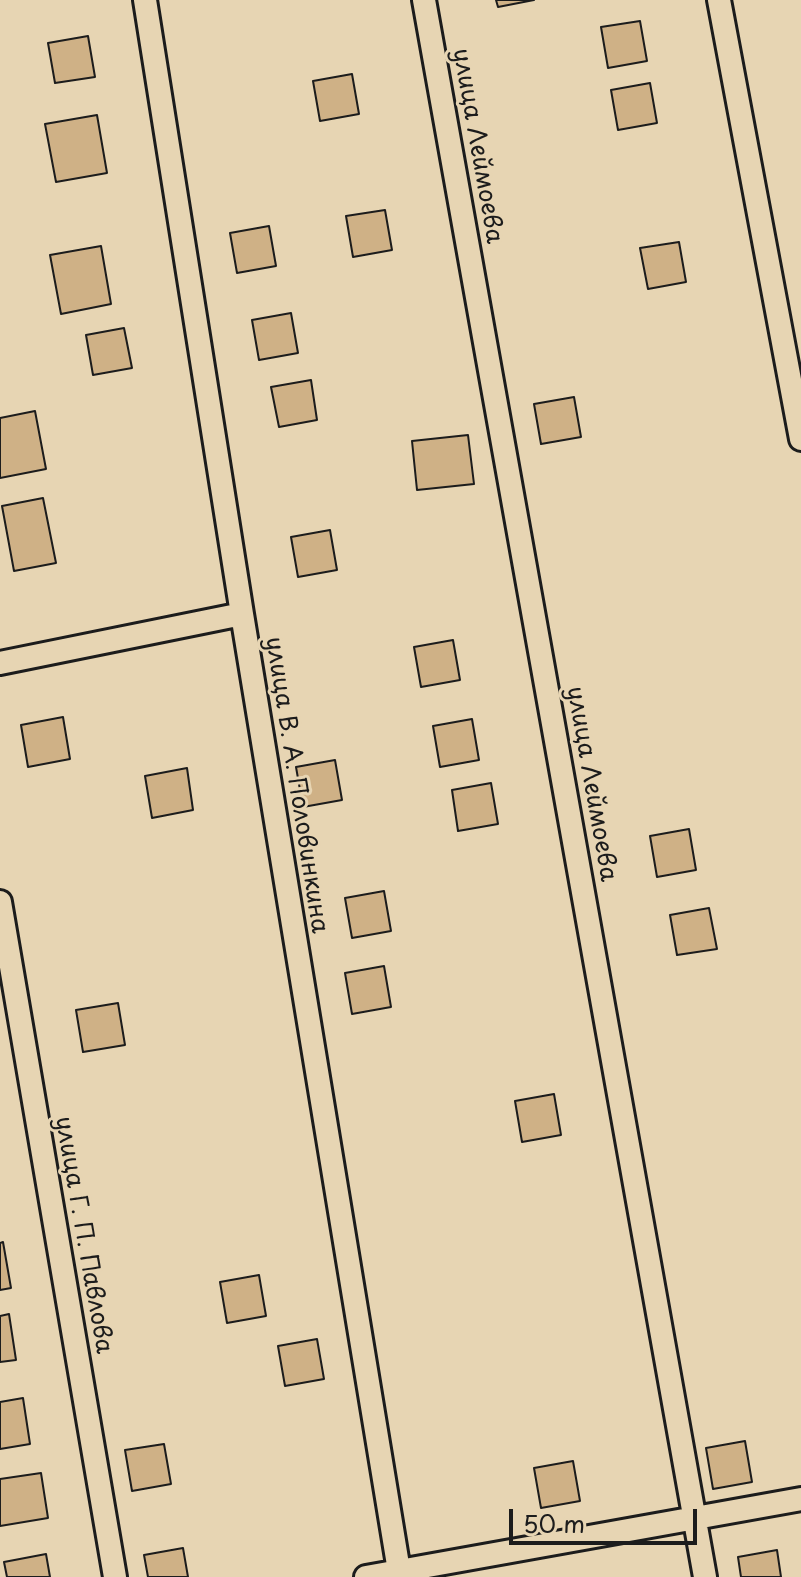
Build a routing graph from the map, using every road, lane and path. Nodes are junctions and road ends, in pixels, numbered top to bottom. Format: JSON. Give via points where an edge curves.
{"nodes":[{"id":1,"x":145,"y":0,"type":"edge"},
{"id":2,"x":424,"y":0,"type":"edge"},
{"id":3,"x":719,"y":0,"type":"edge"},
{"id":4,"x":801,"y":439,"type":"edge"},
{"id":5,"x":242,"y":614,"type":"junction"},
{"id":6,"x":0,"y":663,"type":"edge"},
{"id":7,"x":0,"y":902,"type":"edge"},
{"id":8,"x":801,"y":1499,"type":"edge"},
{"id":9,"x":696,"y":1517,"type":"junction"},
{"id":10,"x":400,"y":1574,"type":"edge"},
{"id":11,"x":115,"y":1577,"type":"edge"},
{"id":12,"x":366,"y":1577,"type":"edge"},
{"id":13,"x":705,"y":1577,"type":"edge"}],
"edges":[{"from":1,"to":5,"type":"street","name":"улица В. А. Половинкина"},
{"from":2,"to":9,"type":"street","name":"улица Леймоева"},
{"from":3,"to":4,"type":"street"},
{"from":5,"to":6,"type":"street"},
{"from":5,"to":10,"type":"street","name":"улица В. А. Половинкина"},
{"from":7,"to":11,"type":"street","name":"улица Г. П. Павлова"},
{"from":8,"to":9,"type":"street"},
{"from":9,"to":10,"type":"street"},
{"from":9,"to":13,"type":"street","name":"улица Леймоева"},
{"from":10,"to":12,"type":"street"}]}
